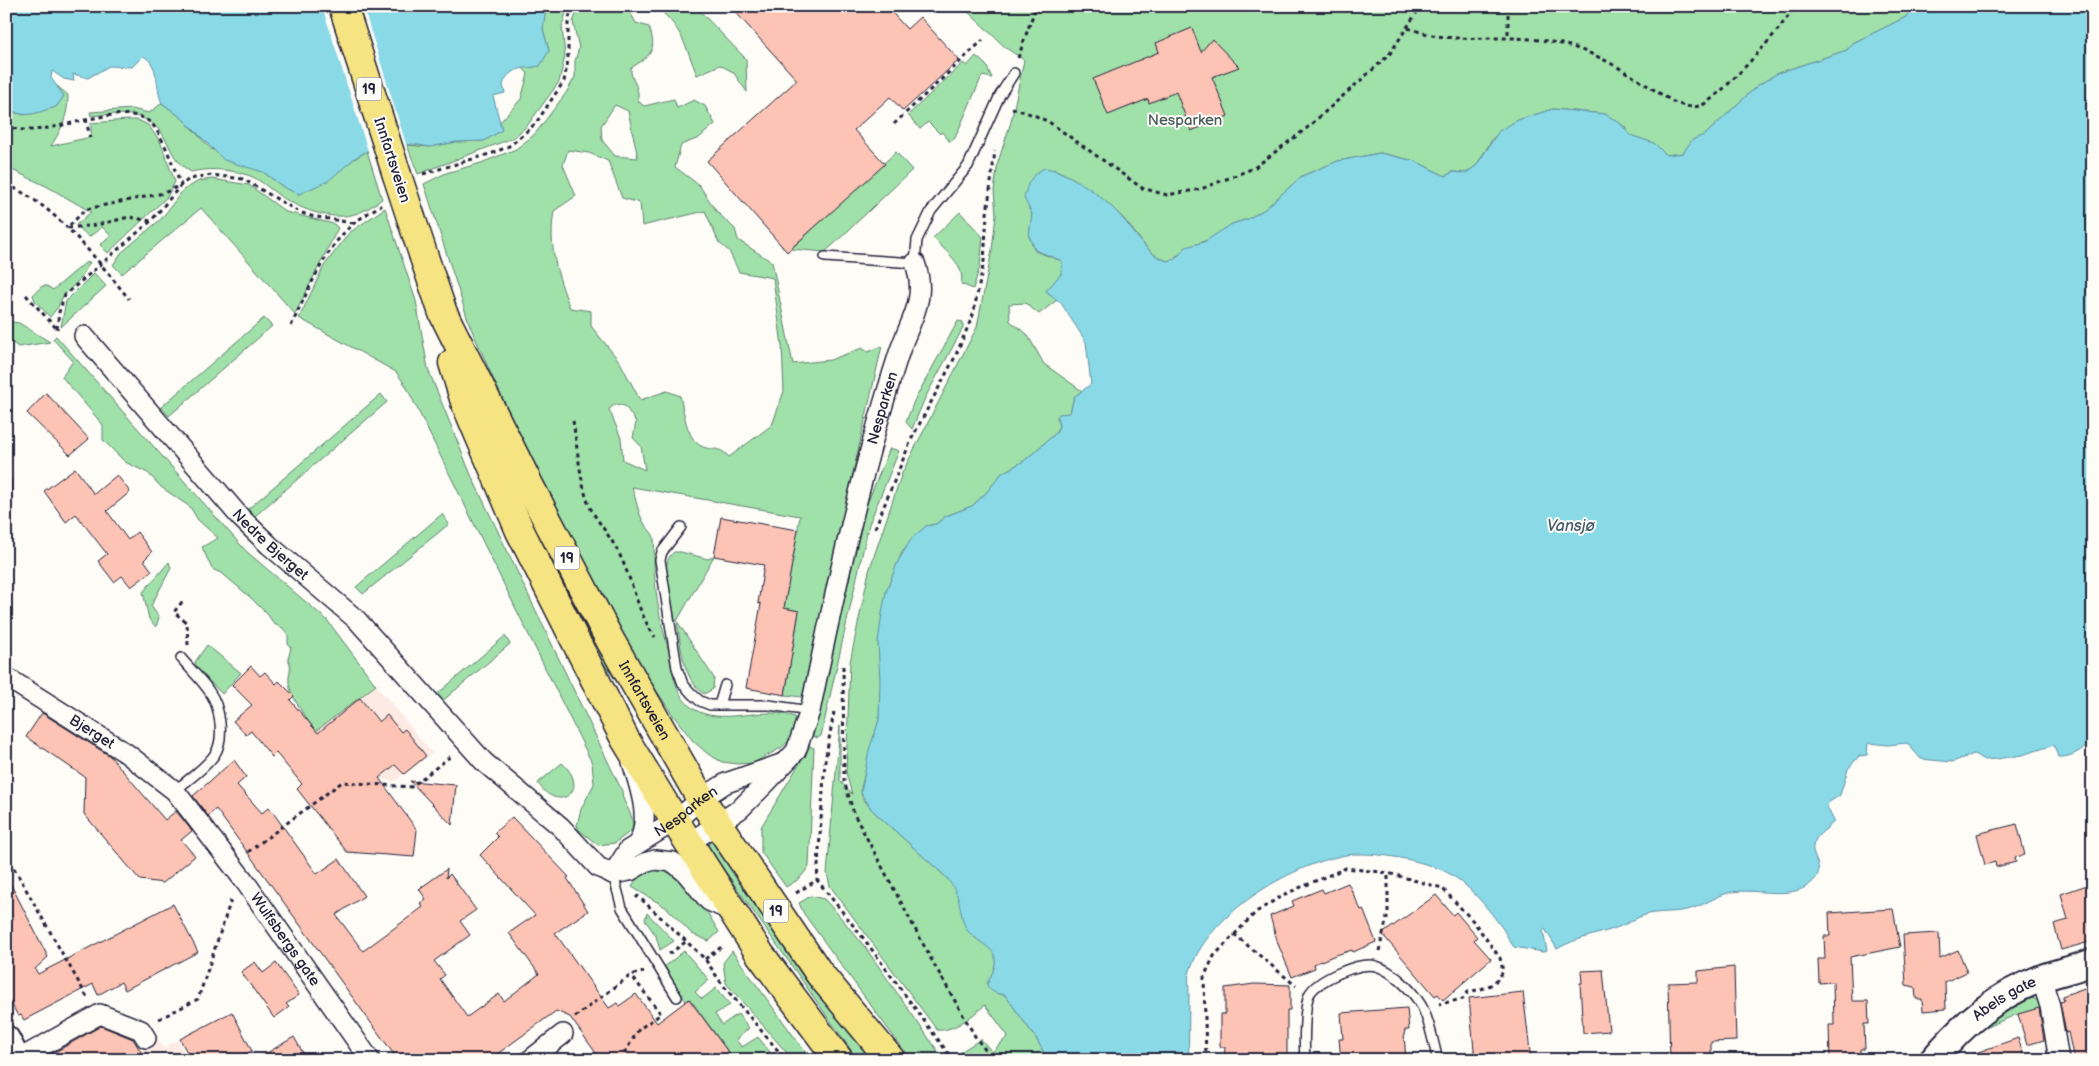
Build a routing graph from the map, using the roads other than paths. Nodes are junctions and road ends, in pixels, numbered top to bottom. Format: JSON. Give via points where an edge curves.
{"nodes":[{"id":1,"x":343,"y":6,"type":"edge"},
{"id":2,"x":1014,"y":73,"type":"dead end"},
{"id":3,"x":826,"y":257,"type":"dead end"},
{"id":4,"x":915,"y":263,"type":"junction"},
{"id":5,"x":443,"y":313,"type":"junction"},
{"id":6,"x":84,"y":336,"type":"dead end"},
{"id":7,"x":6,"y":482,"type":"edge"},
{"id":8,"x":681,"y":527,"type":"dead end"},
{"id":9,"x":6,"y":534,"type":"edge"},
{"id":10,"x":181,"y":658,"type":"dead end"},
{"id":11,"x":6,"y":677,"type":"edge"},
{"id":12,"x":725,"y":685,"type":"dead end"},
{"id":13,"x":719,"y":705,"type":"junction"},
{"id":14,"x":810,"y":711,"type":"junction"},
{"id":15,"x":625,"y":739,"type":"junction"},
{"id":16,"x":786,"y":762,"type":"junction"},
{"id":17,"x":174,"y":791,"type":"junction"},
{"id":18,"x":702,"y":799,"type":"junction"},
{"id":19,"x":198,"y":820,"type":"joint"},
{"id":20,"x":717,"y":824,"type":"junction"},
{"id":21,"x":682,"y":832,"type":"junction"},
{"id":22,"x":638,"y":843,"type":"junction"},
{"id":23,"x":606,"y":870,"type":"junction"},
{"id":24,"x":735,"y":912,"type":"junction"},
{"id":25,"x":2093,"y":962,"type":"edge"},
{"id":26,"x":2041,"y":978,"type":"junction"},
{"id":27,"x":677,"y":997,"type":"dead end"},
{"id":28,"x":148,"y":1031,"type":"road end"},
{"id":29,"x":563,"y":1034,"type":"road end"},
{"id":30,"x":6,"y":1039,"type":"edge"},
{"id":31,"x":836,"y":1058,"type":"edge"},
{"id":32,"x":17,"y":1060,"type":"edge"},
{"id":33,"x":370,"y":1060,"type":"edge"},
{"id":34,"x":530,"y":1060,"type":"edge"},
{"id":35,"x":891,"y":1060,"type":"edge"},
{"id":36,"x":1304,"y":1060,"type":"edge"},
{"id":37,"x":1438,"y":1060,"type":"edge"},
{"id":38,"x":1933,"y":1060,"type":"edge"},
{"id":39,"x":2059,"y":1060,"type":"edge"}],
"edges":[{"from":1,"to":5,"type":"highway","name":"Innfartsveien","number":"19","bridge":true},
{"from":2,"to":4,"type":"lane","name":"Nesparken","via":[[1000,95],[968,166],[931,211],[917,240]]},
{"from":3,"to":4,"type":"lane"},
{"from":4,"to":14,"type":"street","name":"Nesparken","via":[[920,276],[920,293],[855,505]]},
{"from":5,"to":15,"type":"highway","name":"Innfartsveien","number":"19","via":[[465,402],[520,531]]},
{"from":5,"to":18,"type":"highway","name":"Innfartsveien","number":"19","via":[[610,640]]},
{"from":6,"to":23,"type":"street","name":"Nedre Bjerget","via":[[241,518],[357,620],[466,745]]},
{"from":7,"to":9,"type":"lane"},
{"from":8,"to":13,"type":"lane","via":[[662,552],[660,560],[677,668],[683,684],[700,702]]},
{"from":10,"to":17,"type":"lane","via":[[210,692],[218,712],[220,733],[213,756]]},
{"from":11,"to":17,"type":"street","name":"Bjerget","via":[[126,753]]},
{"from":12,"to":13,"type":"lane"},
{"from":13,"to":14,"type":"lane","via":[[769,705]]},
{"from":14,"to":16,"type":"street","name":"Nesparken","via":[[796,751]]},
{"from":15,"to":21,"type":"highway","name":"Innfartsveien","number":"19"},
{"from":15,"to":22,"type":"street","via":[[644,811]]},
{"from":16,"to":18,"type":"street","name":"Nesparken","via":[[745,774]]},
{"from":16,"to":20,"type":"street","name":"Nesparken","via":[[740,809]]},
{"from":17,"to":19,"type":"street","name":"Bjerget"},
{"from":18,"to":20,"type":"highway","name":"Innfartsveien","number":"19"},
{"from":18,"to":21,"type":"street","name":"Nesparken"},
{"from":19,"to":33,"type":"street","name":"Wulfsbergs gate"},
{"from":20,"to":21,"type":"street","name":"Nesparken"},
{"from":20,"to":35,"type":"highway","name":"Innfartsveien","number":"19","via":[[818,973]]},
{"from":21,"to":22,"type":"street","name":"Nesparken"},
{"from":21,"to":24,"type":"highway","name":"Innfartsveien","number":"19"},
{"from":22,"to":23,"type":"street","name":"Nesparken"},
{"from":23,"to":24,"type":"street","via":[[630,871],[655,860],[673,862],[709,901]]},
{"from":23,"to":27,"type":"lane","via":[[622,908]]},
{"from":24,"to":31,"type":"highway","name":"Innfartsveien","number":"19","via":[[760,954]]},
{"from":25,"to":26,"type":"street","name":"Abels gate"},
{"from":26,"to":38,"type":"street","name":"Abels gate","via":[[1982,1010],[1958,1030]]},
{"from":26,"to":39,"type":"street","via":[[2050,1006]]},
{"from":28,"to":32,"type":"street","via":[[100,1014]]},
{"from":29,"to":34,"type":"street"},
{"from":30,"to":32,"type":"street"},
{"from":36,"to":37,"type":"lane","via":[[1308,996],[1318,983],[1332,975],[1367,966],[1375,966],[1401,981],[1422,1006]]}]}
